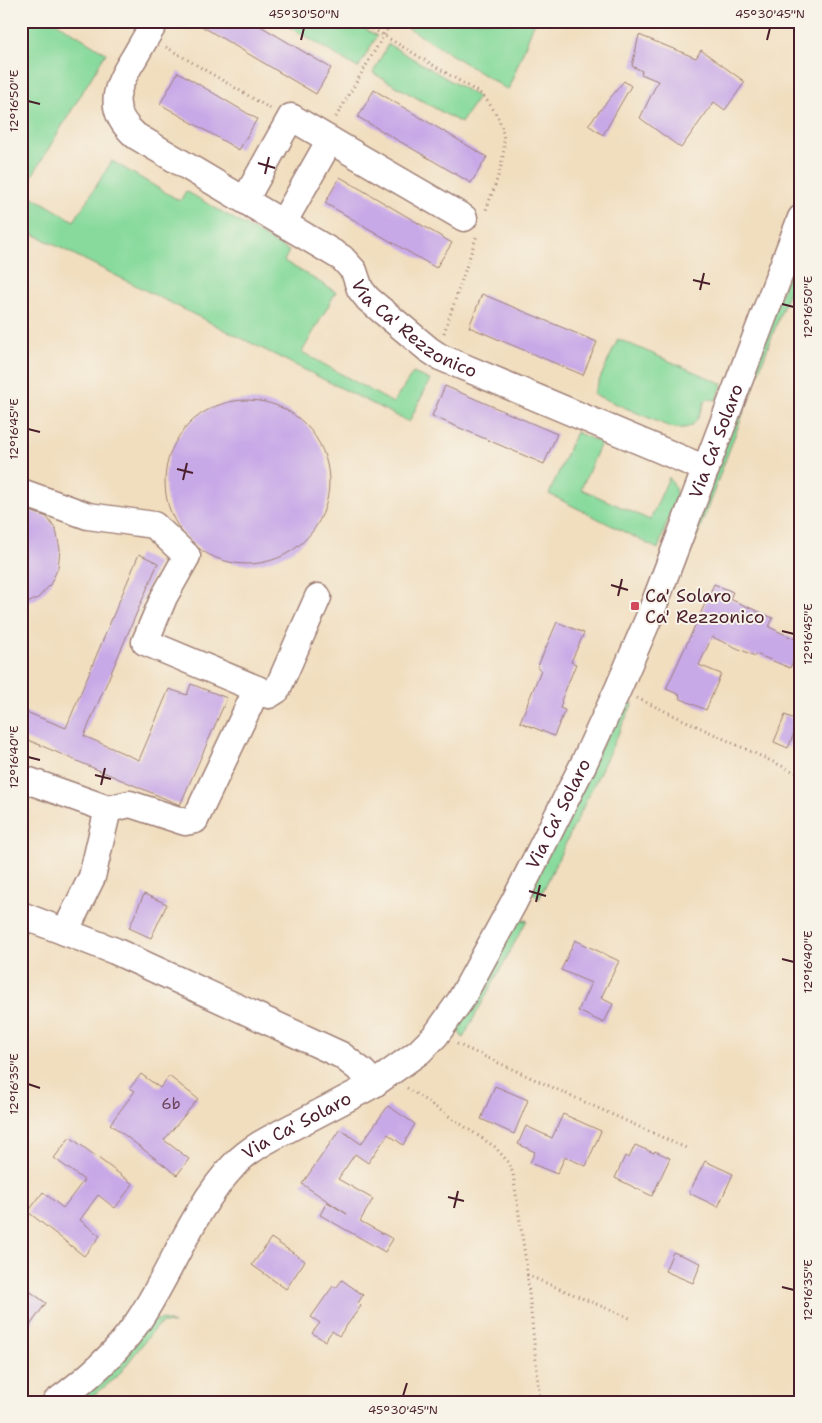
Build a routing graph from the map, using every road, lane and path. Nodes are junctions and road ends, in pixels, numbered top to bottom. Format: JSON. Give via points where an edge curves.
{"nodes":[{"id":1,"x":156,"y":21,"type":"edge"},
{"id":2,"x":360,"y":21,"type":"edge"},
{"id":3,"x":376,"y":21,"type":"edge"},
{"id":4,"x":384,"y":35,"type":"junction"},
{"id":5,"x":166,"y":47,"type":"dead end"},
{"id":6,"x":289,"y":120,"type":"junction"},
{"id":7,"x":331,"y":132,"type":"junction"},
{"id":8,"x":245,"y":200,"type":"junction"},
{"id":9,"x":801,"y":218,"type":"edge"},
{"id":10,"x":476,"y":222,"type":"junction"},
{"id":11,"x":283,"y":223,"type":"junction"},
{"id":12,"x":445,"y":338,"type":"dead end"},
{"id":13,"x":706,"y":469,"type":"junction"},
{"id":14,"x":21,"y":492,"type":"edge"},
{"id":15,"x":318,"y":597,"type":"dead end"},
{"id":16,"x":257,"y":689,"type":"junction"},
{"id":17,"x":618,"y":689,"type":"junction"},
{"id":18,"x":801,"y":775,"type":"edge"},
{"id":19,"x":21,"y":778,"type":"edge"},
{"id":20,"x":108,"y":809,"type":"junction"},
{"id":21,"x":21,"y":915,"type":"edge"},
{"id":22,"x":65,"y":932,"type":"junction"},
{"id":23,"x":436,"y":1035,"type":"junction"},
{"id":24,"x":382,"y":1079,"type":"junction"},
{"id":25,"x":688,"y":1149,"type":"dead end"},
{"id":26,"x":527,"y":1275,"type":"junction"},
{"id":27,"x":632,"y":1319,"type":"dead end"},
{"id":28,"x":56,"y":1402,"type":"edge"},
{"id":29,"x":540,"y":1402,"type":"edge"}],
"edges":[{"from":1,"to":8,"type":"street","name":"Via Ca' Rezzonico","via":[[122,77],[116,98],[120,119],[136,136]]},
{"from":2,"to":4,"type":"path"},
{"from":3,"to":4,"type":"path","via":[[388,28]]},
{"from":4,"to":7,"type":"path"},
{"from":4,"to":10,"type":"path","via":[[481,94],[501,126],[505,150],[502,164]]},
{"from":5,"to":6,"type":"path"},
{"from":6,"to":7,"type":"street","via":[[291,117]]},
{"from":6,"to":8,"type":"street"},
{"from":7,"to":10,"type":"street"},
{"from":7,"to":11,"type":"street"},
{"from":8,"to":11,"type":"street","name":"Via Ca' Rezzonico"},
{"from":9,"to":13,"type":"street","name":"Via Ca' Solaro"},
{"from":10,"to":12,"type":"path"},
{"from":11,"to":13,"type":"street","name":"Via Ca' Rezzonico","via":[[342,258],[354,272],[368,299],[440,357]]},
{"from":13,"to":17,"type":"street","name":"Via Ca' Solaro"},
{"from":14,"to":16,"type":"street","via":[[88,516],[154,525],[187,556],[164,597],[145,642]]},
{"from":15,"to":16,"type":"street","via":[[277,690],[270,695]]},
{"from":16,"to":20,"type":"street","via":[[195,820],[185,822],[130,804]]},
{"from":17,"to":18,"type":"path"},
{"from":17,"to":23,"type":"street","name":"Via Ca' Solaro","via":[[514,902],[460,1001]]},
{"from":19,"to":20,"type":"street"},
{"from":20,"to":22,"type":"street","via":[[92,877]]},
{"from":21,"to":22,"type":"street"},
{"from":22,"to":24,"type":"street","via":[[115,951],[341,1055],[364,1072]]},
{"from":23,"to":24,"type":"street","name":"Via Ca' Solaro"},
{"from":23,"to":25,"type":"path"},
{"from":24,"to":26,"type":"path","via":[[495,1147],[509,1163]]},
{"from":24,"to":28,"type":"street","name":"Via Ca' Solaro","via":[[270,1138],[233,1166],[204,1206],[126,1338],[97,1370]]},
{"from":26,"to":27,"type":"path"},
{"from":26,"to":29,"type":"path"}]}
